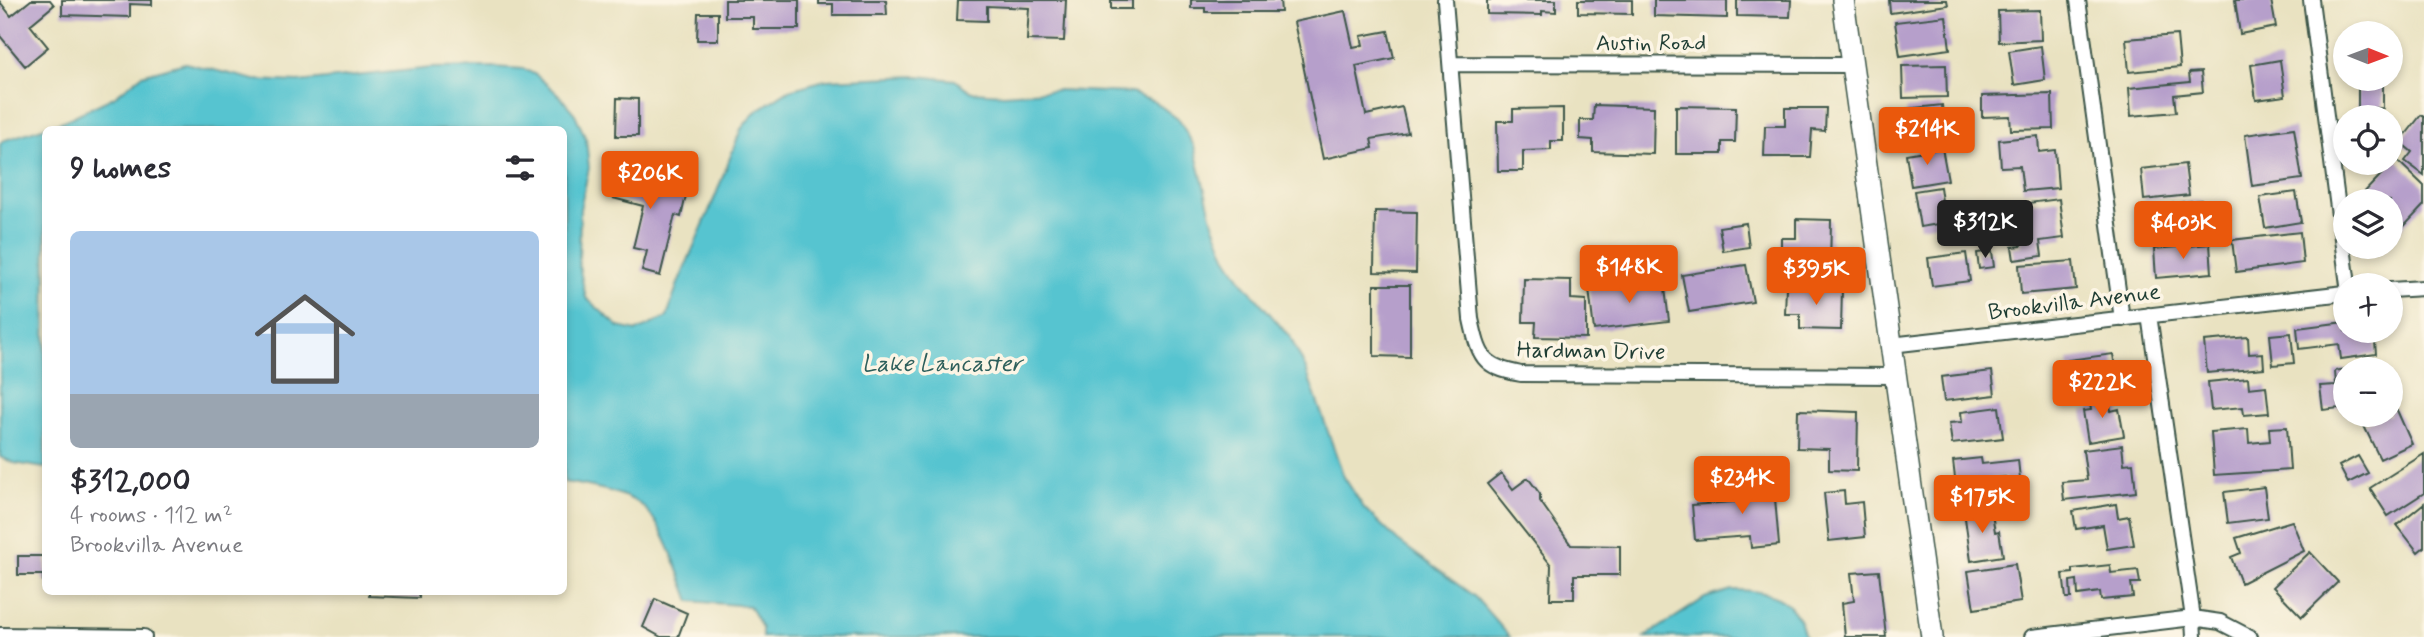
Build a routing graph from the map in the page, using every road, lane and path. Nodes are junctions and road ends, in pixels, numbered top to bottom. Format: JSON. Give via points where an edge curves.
{"nodes":[{"id":1,"x":1445,"y":0,"type":"edge"},
{"id":2,"x":1843,"y":0,"type":"edge"},
{"id":3,"x":2078,"y":0,"type":"edge"},
{"id":4,"x":2311,"y":0,"type":"edge"},
{"id":5,"x":1451,"y":64,"type":"junction"},
{"id":6,"x":1850,"y":65,"type":"junction"},
{"id":7,"x":2346,"y":273,"type":"edge"},
{"id":8,"x":2424,"y":288,"type":"edge"},
{"id":9,"x":2403,"y":289,"type":"edge"},
{"id":10,"x":2333,"y":294,"type":"edge"},
{"id":11,"x":2148,"y":315,"type":"junction"},
{"id":12,"x":2122,"y":319,"type":"junction"},
{"id":13,"x":1891,"y":345,"type":"junction"},
{"id":14,"x":1895,"y":376,"type":"junction"},
{"id":15,"x":2193,"y":618,"type":"junction"},
{"id":16,"x":0,"y":635,"type":"edge"},
{"id":17,"x":144,"y":637,"type":"edge"},
{"id":18,"x":1932,"y":637,"type":"edge"},
{"id":19,"x":2032,"y":637,"type":"edge"},
{"id":20,"x":2194,"y":637,"type":"edge"},
{"id":21,"x":2249,"y":637,"type":"edge"}],
"edges":[{"from":1,"to":5,"type":"street","name":"Hardman Drive"},
{"from":2,"to":6,"type":"street"},
{"from":3,"to":12,"type":"street"},
{"from":4,"to":7,"type":"street"},
{"from":5,"to":6,"type":"street","name":"Austin Road"},
{"from":5,"to":14,"type":"street","name":"Hardman Drive","via":[[1471,319],[1476,343],[1487,362],[1521,374]]},
{"from":6,"to":13,"type":"street"},
{"from":8,"to":9,"type":"street"},
{"from":10,"to":11,"type":"street","name":"Brookvilla Avenue"},
{"from":11,"to":12,"type":"street","name":"Brookvilla Avenue"},
{"from":11,"to":15,"type":"street"},
{"from":12,"to":13,"type":"street","name":"Brookvilla Avenue"},
{"from":13,"to":14,"type":"street"},
{"from":14,"to":18,"type":"street"},
{"from":15,"to":19,"type":"street"},
{"from":15,"to":20,"type":"street"},
{"from":15,"to":21,"type":"street","via":[[2220,622]]},
{"from":16,"to":17,"type":"street"}]}
